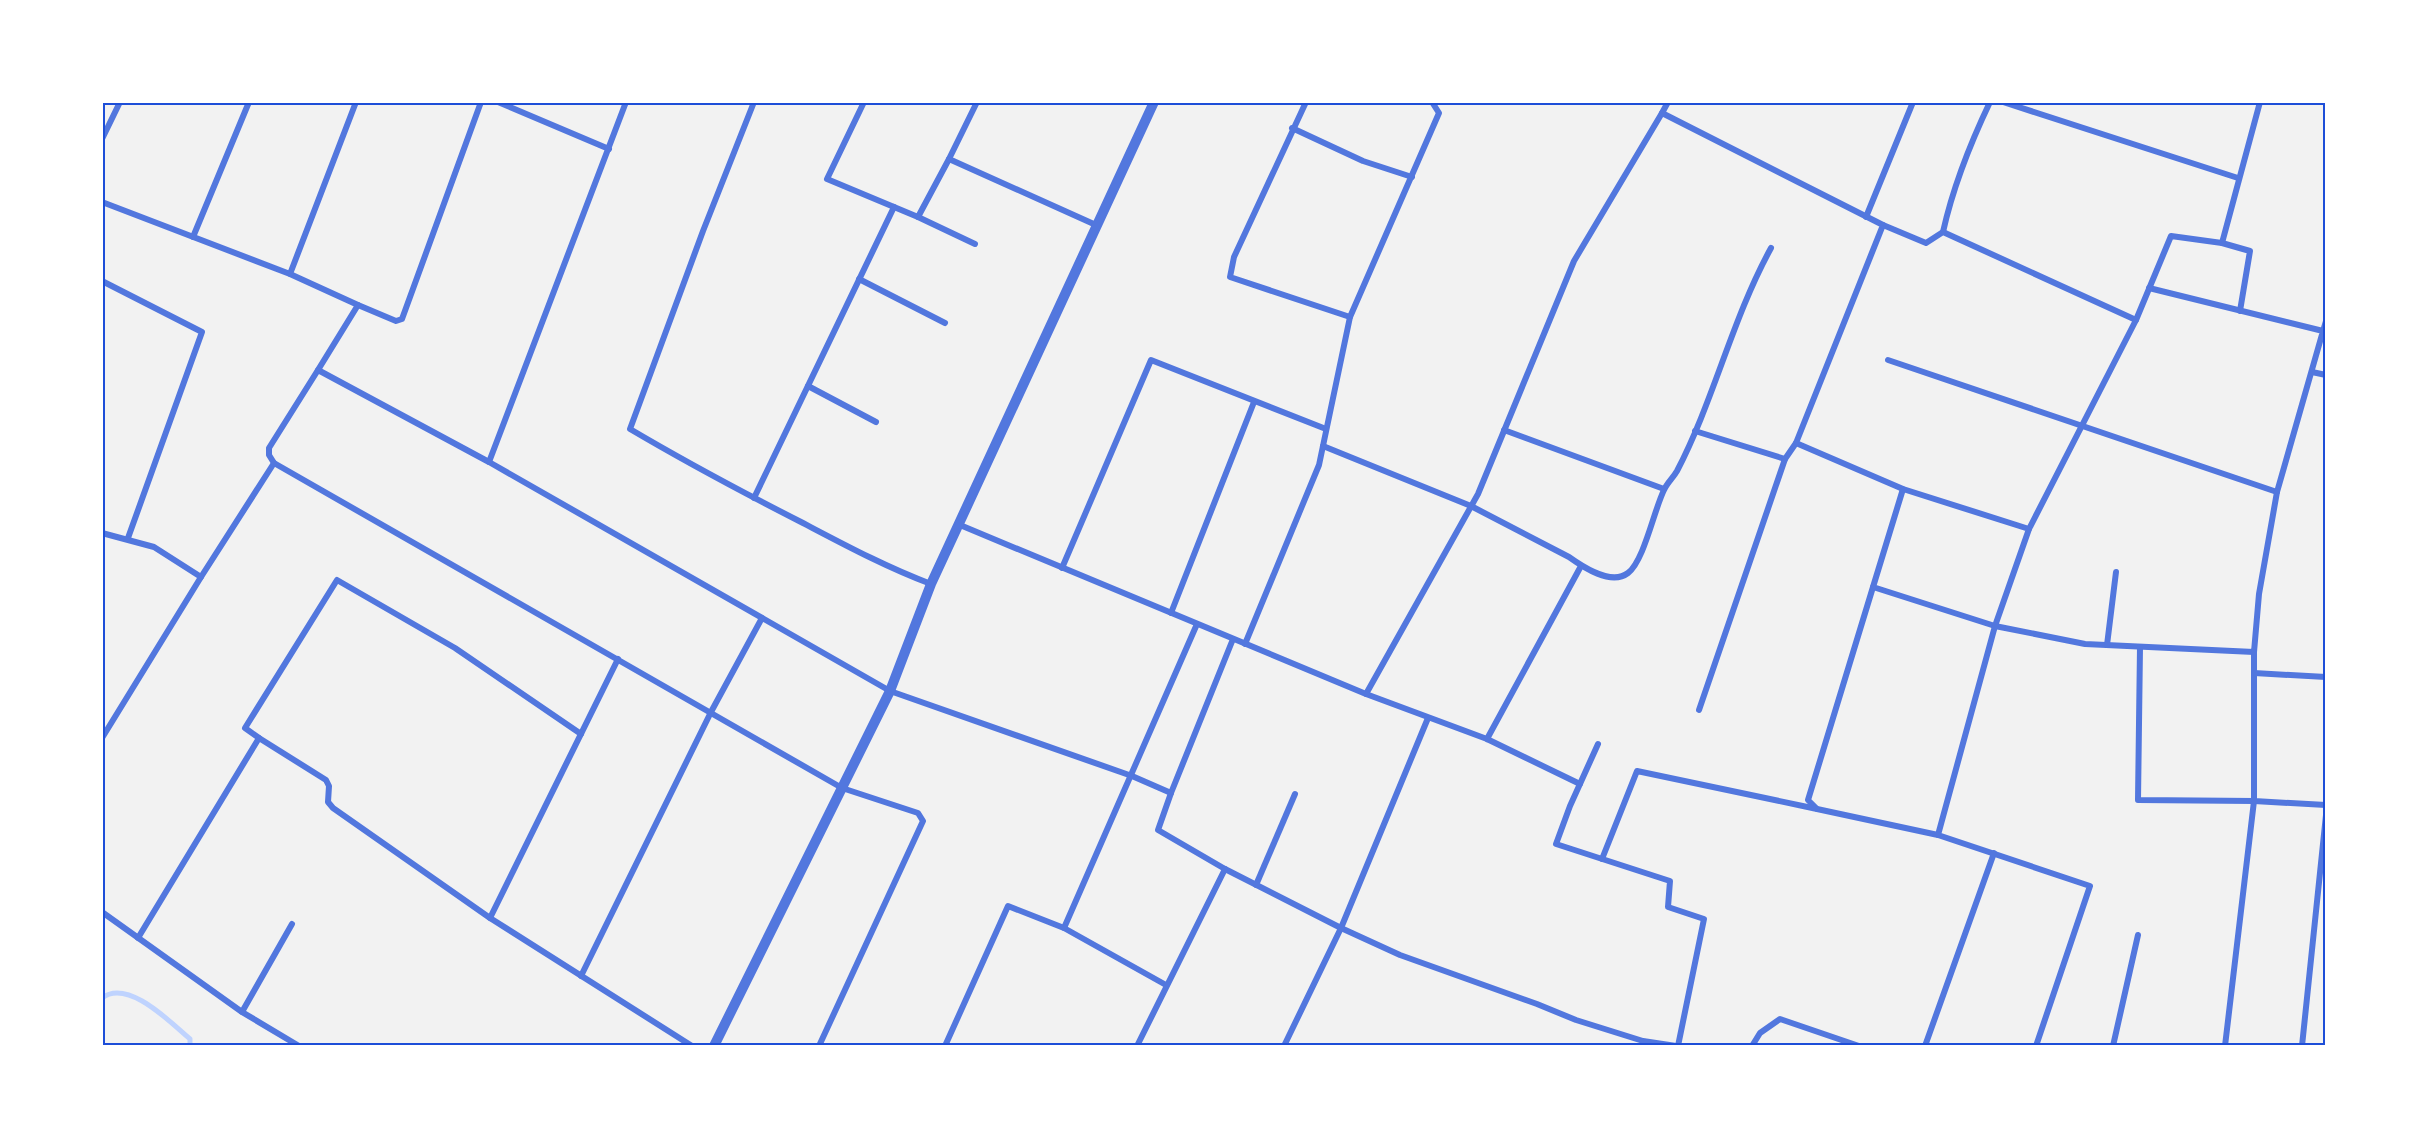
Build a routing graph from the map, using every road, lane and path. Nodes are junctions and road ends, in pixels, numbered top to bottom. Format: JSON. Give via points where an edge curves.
{"nodes":[{"id":1,"x":120,"y":102,"type":"edge"},
{"id":2,"x":249,"y":102,"type":"edge"},
{"id":3,"x":356,"y":102,"type":"edge"},
{"id":4,"x":481,"y":102,"type":"edge"},
{"id":5,"x":498,"y":102,"type":"edge"},
{"id":6,"x":626,"y":102,"type":"edge"},
{"id":7,"x":754,"y":102,"type":"edge"},
{"id":8,"x":864,"y":102,"type":"edge"},
{"id":9,"x":977,"y":102,"type":"edge"},
{"id":10,"x":1154,"y":102,"type":"edge"},
{"id":11,"x":1306,"y":102,"type":"edge"},
{"id":12,"x":1432,"y":102,"type":"edge"},
{"id":13,"x":1668,"y":102,"type":"edge"},
{"id":14,"x":1913,"y":102,"type":"edge"},
{"id":15,"x":1990,"y":102,"type":"edge"},
{"id":16,"x":2003,"y":102,"type":"edge"},
{"id":17,"x":2250,"y":102,"type":"edge"},
{"id":18,"x":2260,"y":103,"type":"edge"},
{"id":19,"x":1662,"y":114,"type":"junction"},
{"id":20,"x":1292,"y":128,"type":"junction"},
{"id":21,"x":102,"y":139,"type":"edge"},
{"id":22,"x":609,"y":149,"type":"junction"},
{"id":23,"x":949,"y":159,"type":"junction"},
{"id":24,"x":1412,"y":177,"type":"junction"},
{"id":25,"x":2238,"y":178,"type":"junction"},
{"id":26,"x":102,"y":202,"type":"edge"},
{"id":27,"x":894,"y":207,"type":"junction"},
{"id":28,"x":918,"y":216,"type":"junction"},
{"id":29,"x":1866,"y":217,"type":"junction"},
{"id":30,"x":1096,"y":225,"type":"junction"},
{"id":31,"x":1883,"y":225,"type":"junction"},
{"id":32,"x":1943,"y":232,"type":"junction"},
{"id":33,"x":193,"y":237,"type":"junction"},
{"id":34,"x":2222,"y":243,"type":"junction"},
{"id":35,"x":975,"y":244,"type":"dead end"},
{"id":36,"x":1771,"y":248,"type":"dead end"},
{"id":37,"x":290,"y":274,"type":"junction"},
{"id":38,"x":859,"y":279,"type":"junction"},
{"id":39,"x":102,"y":281,"type":"edge"},
{"id":40,"x":2149,"y":288,"type":"junction"},
{"id":41,"x":358,"y":305,"type":"junction"},
{"id":42,"x":2240,"y":311,"type":"junction"},
{"id":43,"x":1350,"y":317,"type":"junction"},
{"id":44,"x":2136,"y":320,"type":"junction"},
{"id":45,"x":2326,"y":321,"type":"edge"},
{"id":46,"x":945,"y":323,"type":"dead end"},
{"id":47,"x":2323,"y":332,"type":"junction"},
{"id":48,"x":1888,"y":360,"type":"dead end"},
{"id":49,"x":318,"y":370,"type":"junction"},
{"id":50,"x":2312,"y":372,"type":"junction"},
{"id":51,"x":2326,"y":375,"type":"edge"},
{"id":52,"x":808,"y":386,"type":"junction"},
{"id":53,"x":1254,"y":402,"type":"junction"},
{"id":54,"x":876,"y":422,"type":"dead end"},
{"id":55,"x":2081,"y":427,"type":"junction"},
{"id":56,"x":1326,"y":429,"type":"junction"},
{"id":57,"x":1504,"y":430,"type":"junction"},
{"id":58,"x":1695,"y":430,"type":"junction"},
{"id":59,"x":1796,"y":443,"type":"junction"},
{"id":60,"x":1323,"y":446,"type":"junction"},
{"id":61,"x":1785,"y":459,"type":"junction"},
{"id":62,"x":489,"y":462,"type":"junction"},
{"id":63,"x":273,"y":463,"type":"junction"},
{"id":64,"x":1664,"y":489,"type":"junction"},
{"id":65,"x":1903,"y":489,"type":"junction"},
{"id":66,"x":2277,"y":492,"type":"junction"},
{"id":67,"x":754,"y":498,"type":"junction"},
{"id":68,"x":1472,"y":506,"type":"junction"},
{"id":69,"x":960,"y":525,"type":"junction"},
{"id":70,"x":2029,"y":528,"type":"junction"},
{"id":71,"x":102,"y":533,"type":"edge"},
{"id":72,"x":128,"y":538,"type":"junction"},
{"id":73,"x":1581,"y":566,"type":"junction"},
{"id":74,"x":1062,"y":568,"type":"junction"},
{"id":75,"x":2116,"y":572,"type":"dead end"},
{"id":76,"x":201,"y":577,"type":"junction"},
{"id":77,"x":931,"y":584,"type":"junction"},
{"id":78,"x":1873,"y":587,"type":"junction"},
{"id":79,"x":1171,"y":613,"type":"junction"},
{"id":80,"x":762,"y":618,"type":"junction"},
{"id":81,"x":1197,"y":624,"type":"junction"},
{"id":82,"x":1995,"y":626,"type":"junction"},
{"id":83,"x":1233,"y":639,"type":"junction"},
{"id":84,"x":1245,"y":644,"type":"junction"},
{"id":85,"x":2107,"y":645,"type":"junction"},
{"id":86,"x":2140,"y":647,"type":"junction"},
{"id":87,"x":2254,"y":652,"type":"junction"},
{"id":88,"x":618,"y":659,"type":"junction"},
{"id":89,"x":2254,"y":673,"type":"junction"},
{"id":90,"x":2326,"y":677,"type":"edge"},
{"id":91,"x":890,"y":691,"type":"junction"},
{"id":92,"x":1366,"y":694,"type":"junction"},
{"id":93,"x":1699,"y":710,"type":"dead end"},
{"id":94,"x":711,"y":712,"type":"junction"},
{"id":95,"x":1428,"y":718,"type":"junction"},
{"id":96,"x":581,"y":734,"type":"junction"},
{"id":97,"x":102,"y":738,"type":"edge"},
{"id":98,"x":260,"y":738,"type":"junction"},
{"id":99,"x":1487,"y":739,"type":"junction"},
{"id":100,"x":1598,"y":744,"type":"dead end"},
{"id":101,"x":1132,"y":776,"type":"junction"},
{"id":102,"x":1580,"y":784,"type":"junction"},
{"id":103,"x":842,"y":788,"type":"junction"},
{"id":104,"x":1171,"y":793,"type":"junction"},
{"id":105,"x":1295,"y":794,"type":"dead end"},
{"id":106,"x":2254,"y":801,"type":"junction"},
{"id":107,"x":2326,"y":805,"type":"edge"},
{"id":108,"x":1817,"y":810,"type":"junction"},
{"id":109,"x":2326,"y":815,"type":"edge"},
{"id":110,"x":1938,"y":835,"type":"junction"},
{"id":111,"x":1994,"y":854,"type":"junction"},
{"id":112,"x":1602,"y":859,"type":"junction"},
{"id":113,"x":1225,"y":869,"type":"junction"},
{"id":114,"x":1256,"y":885,"type":"junction"},
{"id":115,"x":102,"y":912,"type":"edge"},
{"id":116,"x":490,"y":918,"type":"junction"},
{"id":117,"x":292,"y":924,"type":"dead end"},
{"id":118,"x":1064,"y":928,"type":"junction"},
{"id":119,"x":1341,"y":928,"type":"junction"},
{"id":120,"x":2138,"y":935,"type":"dead end"},
{"id":121,"x":138,"y":938,"type":"junction"},
{"id":122,"x":581,"y":976,"type":"junction"},
{"id":123,"x":1166,"y":985,"type":"junction"},
{"id":124,"x":242,"y":1012,"type":"junction"},
{"id":125,"x":299,"y":1046,"type":"edge"},
{"id":126,"x":692,"y":1046,"type":"edge"},
{"id":127,"x":714,"y":1046,"type":"edge"},
{"id":128,"x":819,"y":1046,"type":"edge"},
{"id":129,"x":945,"y":1046,"type":"edge"},
{"id":130,"x":1137,"y":1046,"type":"edge"},
{"id":131,"x":1284,"y":1046,"type":"edge"},
{"id":132,"x":1677,"y":1046,"type":"edge"},
{"id":133,"x":1752,"y":1046,"type":"edge"},
{"id":134,"x":1859,"y":1046,"type":"edge"},
{"id":135,"x":1925,"y":1046,"type":"edge"},
{"id":136,"x":2036,"y":1046,"type":"edge"},
{"id":137,"x":2113,"y":1046,"type":"edge"},
{"id":138,"x":2225,"y":1046,"type":"edge"},
{"id":139,"x":2301,"y":1046,"type":"edge"}],
"edges":[{"from":1,"to":21,"type":"street"},
{"from":2,"to":33,"type":"street"},
{"from":3,"to":37,"type":"street"},
{"from":4,"to":41,"type":"street","via":[[402,319],[396,321]]},
{"from":5,"to":22,"type":"street"},
{"from":6,"to":22,"type":"street"},
{"from":7,"to":67,"type":"street","via":[[630,429]]},
{"from":8,"to":27,"type":"street","via":[[827,179]]},
{"from":9,"to":23,"type":"street"},
{"from":10,"to":30,"type":"street"},
{"from":11,"to":20,"type":"street"},
{"from":12,"to":24,"type":"street","via":[[1439,113]]},
{"from":13,"to":19,"type":"street"},
{"from":14,"to":29,"type":"street"},
{"from":15,"to":32,"type":"street","via":[[1951,198]]},
{"from":16,"to":25,"type":"street"},
{"from":17,"to":18,"type":"street"},
{"from":18,"to":25,"type":"street"},
{"from":19,"to":29,"type":"street"},
{"from":19,"to":57,"type":"street","via":[[1574,261]]},
{"from":20,"to":24,"type":"street","via":[[1364,161]]},
{"from":20,"to":43,"type":"street","via":[[1234,257],[1230,277]]},
{"from":22,"to":62,"type":"street"},
{"from":23,"to":28,"type":"street"},
{"from":23,"to":30,"type":"street"},
{"from":24,"to":43,"type":"street"},
{"from":25,"to":34,"type":"street"},
{"from":26,"to":33,"type":"street"},
{"from":27,"to":28,"type":"street"},
{"from":27,"to":38,"type":"street"},
{"from":28,"to":35,"type":"street"},
{"from":29,"to":31,"type":"street"},
{"from":30,"to":69,"type":"street"},
{"from":31,"to":32,"type":"street","via":[[1926,243]]},
{"from":31,"to":59,"type":"street"},
{"from":32,"to":44,"type":"street"},
{"from":33,"to":37,"type":"street"},
{"from":34,"to":40,"type":"street","via":[[2171,236]]},
{"from":34,"to":42,"type":"street","via":[[2250,251]]},
{"from":36,"to":58,"type":"street","via":[[1752,282]]},
{"from":37,"to":41,"type":"street"},
{"from":38,"to":46,"type":"street"},
{"from":38,"to":52,"type":"street"},
{"from":39,"to":72,"type":"street","via":[[202,332]]},
{"from":40,"to":42,"type":"street"},
{"from":40,"to":44,"type":"street"},
{"from":41,"to":49,"type":"street"},
{"from":42,"to":47,"type":"street"},
{"from":43,"to":56,"type":"street"},
{"from":44,"to":55,"type":"street"},
{"from":45,"to":47,"type":"street"},
{"from":47,"to":50,"type":"street"},
{"from":48,"to":55,"type":"street"},
{"from":49,"to":62,"type":"street"},
{"from":49,"to":63,"type":"street","via":[[269,448]]},
{"from":50,"to":51,"type":"street"},
{"from":50,"to":66,"type":"street"},
{"from":52,"to":54,"type":"street"},
{"from":52,"to":67,"type":"street"},
{"from":53,"to":56,"type":"street"},
{"from":53,"to":74,"type":"street","via":[[1151,360]]},
{"from":53,"to":79,"type":"street"},
{"from":55,"to":66,"type":"street"},
{"from":55,"to":70,"type":"street"},
{"from":56,"to":60,"type":"street"},
{"from":57,"to":64,"type":"street"},
{"from":57,"to":68,"type":"street"},
{"from":58,"to":61,"type":"street"},
{"from":58,"to":64,"type":"street","via":[[1676,473]]},
{"from":59,"to":61,"type":"street"},
{"from":59,"to":65,"type":"street"},
{"from":60,"to":68,"type":"street"},
{"from":60,"to":84,"type":"street","via":[[1319,465]]},
{"from":61,"to":93,"type":"street"},
{"from":62,"to":80,"type":"street"},
{"from":63,"to":76,"type":"street"},
{"from":63,"to":88,"type":"street"},
{"from":64,"to":73,"type":"street","via":[[1638,559],[1628,573],[1609,577]]},
{"from":65,"to":70,"type":"street"},
{"from":65,"to":78,"type":"street"},
{"from":66,"to":87,"type":"street","via":[[2259,594]]},
{"from":67,"to":77,"type":"street","via":[[895,570]]},
{"from":68,"to":73,"type":"street"},
{"from":68,"to":92,"type":"street"},
{"from":69,"to":74,"type":"street"},
{"from":69,"to":77,"type":"street"},
{"from":70,"to":82,"type":"street"},
{"from":71,"to":72,"type":"street"},
{"from":72,"to":76,"type":"street","via":[[154,547]]},
{"from":73,"to":99,"type":"street"},
{"from":74,"to":79,"type":"street"},
{"from":75,"to":85,"type":"street"},
{"from":76,"to":97,"type":"street"},
{"from":77,"to":91,"type":"street"},
{"from":78,"to":82,"type":"street"},
{"from":78,"to":108,"type":"street","via":[[1808,800]]},
{"from":79,"to":81,"type":"street"},
{"from":80,"to":91,"type":"street"},
{"from":80,"to":94,"type":"street"},
{"from":81,"to":83,"type":"street"},
{"from":81,"to":101,"type":"street"},
{"from":82,"to":85,"type":"street"},
{"from":82,"to":110,"type":"street"},
{"from":83,"to":84,"type":"street"},
{"from":83,"to":104,"type":"street"},
{"from":84,"to":92,"type":"street"},
{"from":85,"to":86,"type":"street"},
{"from":86,"to":87,"type":"street"},
{"from":86,"to":106,"type":"street","via":[[2138,800]]},
{"from":87,"to":89,"type":"street"},
{"from":88,"to":94,"type":"street"},
{"from":88,"to":96,"type":"street"},
{"from":89,"to":90,"type":"street"},
{"from":89,"to":106,"type":"street"},
{"from":91,"to":101,"type":"street"},
{"from":91,"to":103,"type":"street"},
{"from":92,"to":95,"type":"street"},
{"from":94,"to":103,"type":"street"},
{"from":94,"to":122,"type":"street"},
{"from":95,"to":99,"type":"street"},
{"from":95,"to":119,"type":"street"},
{"from":96,"to":98,"type":"street","via":[[455,648],[337,580],[245,728]]},
{"from":96,"to":116,"type":"street"},
{"from":98,"to":116,"type":"street","via":[[326,780],[328,802],[333,808]]},
{"from":98,"to":121,"type":"street"},
{"from":99,"to":102,"type":"street"},
{"from":100,"to":102,"type":"street"},
{"from":101,"to":104,"type":"street"},
{"from":101,"to":118,"type":"street"},
{"from":102,"to":112,"type":"street","via":[[1556,844]]},
{"from":103,"to":127,"type":"street"},
{"from":103,"to":128,"type":"street","via":[[918,813],[923,820]]},
{"from":104,"to":113,"type":"street","via":[[1158,830]]},
{"from":105,"to":114,"type":"street"},
{"from":106,"to":107,"type":"street"},
{"from":106,"to":138,"type":"street"},
{"from":108,"to":110,"type":"street"},
{"from":108,"to":112,"type":"street","via":[[1637,771]]},
{"from":109,"to":139,"type":"street"},
{"from":110,"to":111,"type":"street"},
{"from":111,"to":135,"type":"street"},
{"from":111,"to":136,"type":"street","via":[[2090,886]]},
{"from":112,"to":132,"type":"street","via":[[1670,881],[1668,907],[1704,919]]},
{"from":113,"to":114,"type":"street"},
{"from":113,"to":123,"type":"street"},
{"from":114,"to":119,"type":"street"},
{"from":115,"to":121,"type":"street"},
{"from":116,"to":122,"type":"street"},
{"from":117,"to":124,"type":"street"},
{"from":118,"to":123,"type":"street"},
{"from":118,"to":129,"type":"street","via":[[1008,906]]},
{"from":119,"to":131,"type":"street"},
{"from":119,"to":132,"type":"street","via":[[1400,955],[1576,1020],[1643,1041]]},
{"from":120,"to":137,"type":"street"},
{"from":121,"to":124,"type":"street"},
{"from":122,"to":126,"type":"street"},
{"from":123,"to":130,"type":"street"},
{"from":124,"to":125,"type":"street"},
{"from":133,"to":134,"type":"street","via":[[1760,1033],[1780,1019]]}]}
